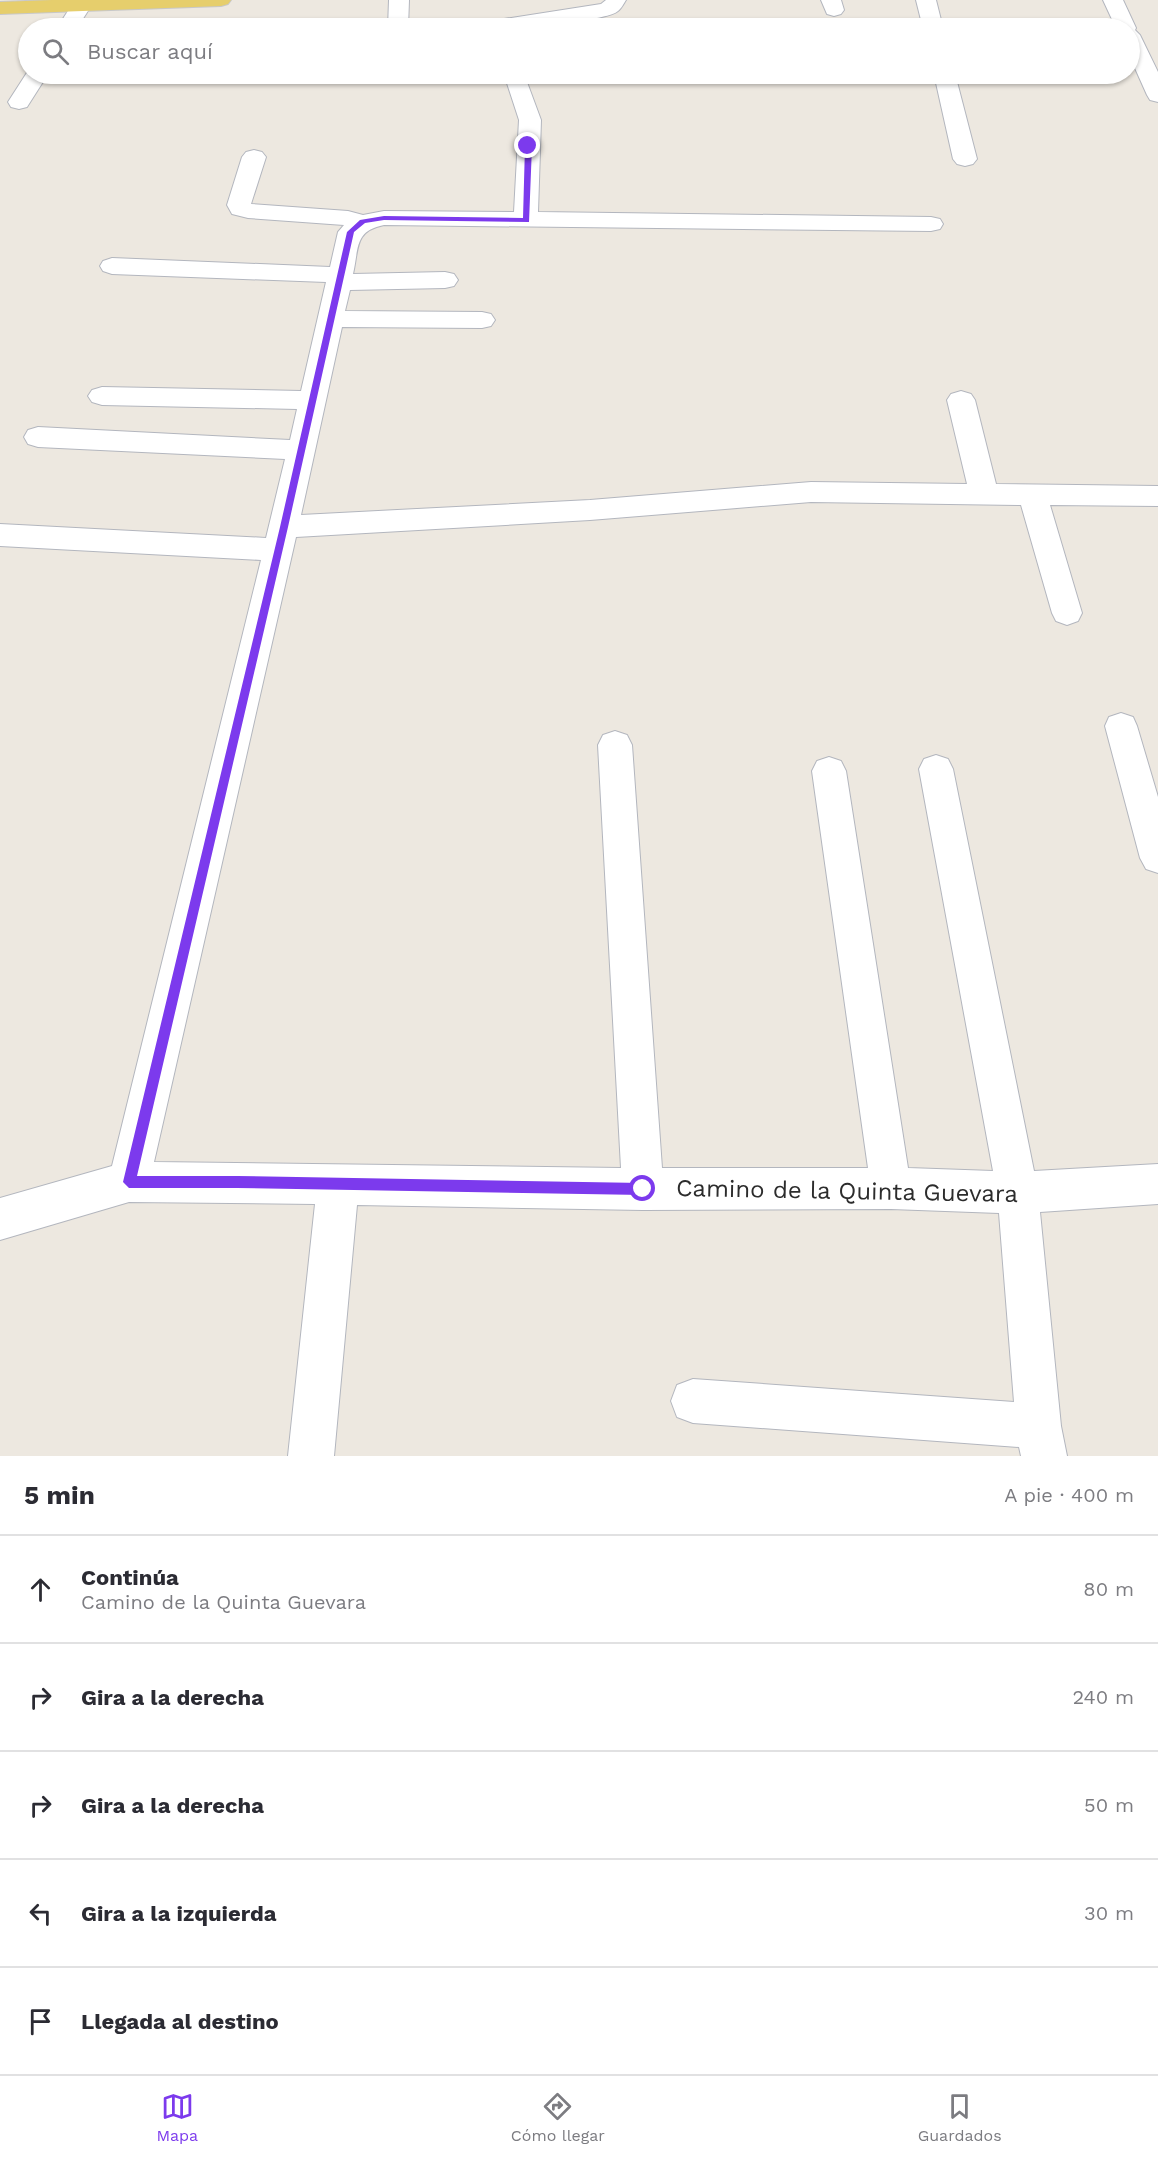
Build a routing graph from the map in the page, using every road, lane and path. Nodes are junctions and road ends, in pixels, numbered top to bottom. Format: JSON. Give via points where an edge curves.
{"nodes":[{"id":1,"x":210,"y":0,"type":"edge"},
{"id":2,"x":221,"y":0,"type":"edge"},
{"id":3,"x":399,"y":0,"type":"edge"},
{"id":4,"x":616,"y":0,"type":"edge"},
{"id":5,"x":926,"y":0,"type":"edge"},
{"id":6,"x":1113,"y":0,"type":"edge"},
{"id":7,"x":131,"y":1,"type":"edge"},
{"id":8,"x":84,"y":2,"type":"edge"},
{"id":9,"x":0,"y":8,"type":"edge"},
{"id":10,"x":540,"y":10,"type":"edge"},
{"id":11,"x":74,"y":18,"type":"edge"},
{"id":12,"x":398,"y":18,"type":"edge"},
{"id":13,"x":508,"y":18,"type":"edge"},
{"id":14,"x":930,"y":18,"type":"edge"},
{"id":15,"x":1121,"y":18,"type":"edge"},
{"id":16,"x":1140,"y":56,"type":"edge"},
{"id":17,"x":30,"y":84,"type":"edge"},
{"id":18,"x":517,"y":84,"type":"edge"},
{"id":19,"x":946,"y":84,"type":"edge"},
{"id":20,"x":1158,"y":95,"type":"edge"},
{"id":21,"x":18,"y":102,"type":"dead end"},
{"id":22,"x":254,"y":157,"type":"dead end"},
{"id":23,"x":965,"y":159,"type":"dead end"},
{"id":24,"x":526,"y":220,"type":"junction"},
{"id":25,"x":363,"y":222,"type":"junction"},
{"id":26,"x":931,"y":224,"type":"dead end"},
{"id":27,"x":112,"y":266,"type":"dead end"},
{"id":28,"x":341,"y":278,"type":"junction"},
{"id":29,"x":445,"y":280,"type":"dead end"},
{"id":30,"x":331,"y":319,"type":"junction"},
{"id":31,"x":482,"y":320,"type":"dead end"},
{"id":32,"x":102,"y":396,"type":"dead end"},
{"id":33,"x":313,"y":400,"type":"junction"},
{"id":34,"x":960,"y":400,"type":"dead end"},
{"id":35,"x":38,"y":437,"type":"dead end"},
{"id":36,"x":301,"y":450,"type":"junction"},
{"id":37,"x":984,"y":495,"type":"junction"},
{"id":38,"x":1033,"y":496,"type":"junction"},
{"id":39,"x":1158,"y":496,"type":"edge"},
{"id":40,"x":0,"y":535,"type":"edge"},
{"id":41,"x":281,"y":538,"type":"junction"},
{"id":42,"x":1067,"y":613,"type":"dead end"},
{"id":43,"x":1121,"y":726,"type":"dead end"},
{"id":44,"x":615,"y":745,"type":"dead end"},
{"id":45,"x":936,"y":769,"type":"dead end"},
{"id":46,"x":829,"y":771,"type":"dead end"},
{"id":47,"x":1158,"y":858,"type":"edge"},
{"id":48,"x":129,"y":1182,"type":"junction"},
{"id":49,"x":338,"y":1184,"type":"junction"},
{"id":50,"x":1158,"y":1184,"type":"edge"},
{"id":51,"x":891,"y":1188,"type":"junction"},
{"id":52,"x":643,"y":1189,"type":"junction"},
{"id":53,"x":1018,"y":1193,"type":"junction"},
{"id":54,"x":0,"y":1219,"type":"edge"},
{"id":55,"x":693,"y":1401,"type":"dead end"},
{"id":56,"x":1041,"y":1441,"type":"edge"},
{"id":57,"x":311,"y":1456,"type":"edge"}],
"edges":[{"from":1,"to":2,"type":"main road"},
{"from":1,"to":7,"type":"main road"},
{"from":3,"to":12,"type":"street"},
{"from":4,"to":10,"type":"street","via":[[603,10]]},
{"from":5,"to":14,"type":"street"},
{"from":6,"to":15,"type":"street"},
{"from":7,"to":8,"type":"main road"},
{"from":8,"to":9,"type":"main road"},
{"from":8,"to":11,"type":"street"},
{"from":10,"to":13,"type":"street"},
{"from":16,"to":20,"type":"street"},
{"from":17,"to":21,"type":"street"},
{"from":18,"to":24,"type":"street","via":[[530,120]]},
{"from":19,"to":23,"type":"street"},
{"from":22,"to":25,"type":"street","via":[[240,209]]},
{"from":24,"to":25,"type":"street","via":[[384,218]]},
{"from":24,"to":26,"type":"street"},
{"from":25,"to":28,"type":"street","via":[[350,232]]},
{"from":27,"to":28,"type":"street"},
{"from":28,"to":29,"type":"street"},
{"from":28,"to":30,"type":"street"},
{"from":30,"to":31,"type":"street"},
{"from":30,"to":33,"type":"street"},
{"from":32,"to":33,"type":"street"},
{"from":33,"to":36,"type":"street"},
{"from":34,"to":37,"type":"street"},
{"from":35,"to":36,"type":"street"},
{"from":36,"to":41,"type":"street"},
{"from":37,"to":38,"type":"street"},
{"from":37,"to":41,"type":"street","via":[[811,492]]},
{"from":38,"to":39,"type":"street"},
{"from":38,"to":42,"type":"street"},
{"from":40,"to":41,"type":"street"},
{"from":41,"to":48,"type":"street"},
{"from":43,"to":47,"type":"street"},
{"from":44,"to":52,"type":"street"},
{"from":45,"to":53,"type":"street"},
{"from":46,"to":51,"type":"street"},
{"from":48,"to":49,"type":"street","name":"Camino de la Quinta Guevara"},
{"from":48,"to":54,"type":"street","name":"Camino de la Quinta Guevara"},
{"from":49,"to":52,"type":"street","name":"Camino de la Quinta Guevara"},
{"from":49,"to":57,"type":"street"},
{"from":50,"to":53,"type":"street","name":"Camino de la Quinta Guevara"},
{"from":51,"to":52,"type":"street","name":"Camino de la Quinta Guevara"},
{"from":51,"to":53,"type":"street","name":"Camino de la Quinta Guevara"},
{"from":53,"to":56,"type":"street"},
{"from":55,"to":56,"type":"street"}]}
